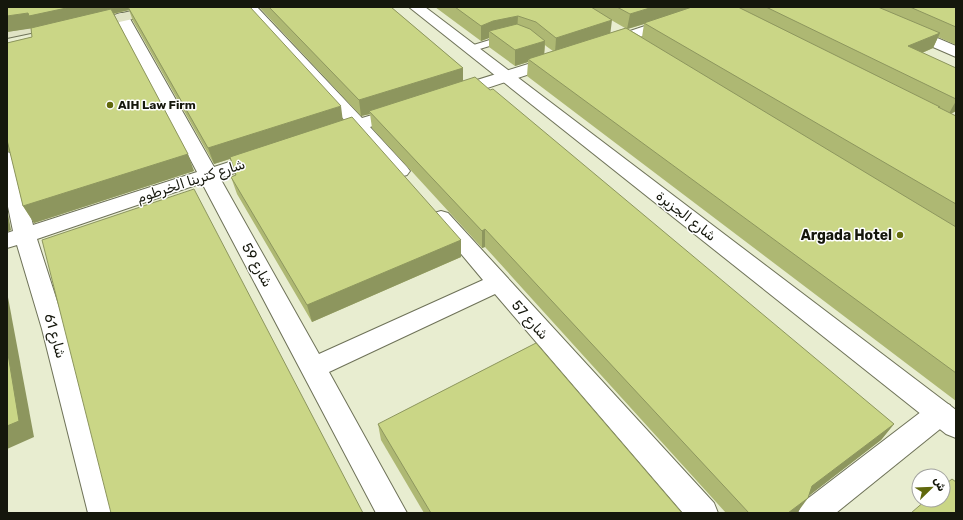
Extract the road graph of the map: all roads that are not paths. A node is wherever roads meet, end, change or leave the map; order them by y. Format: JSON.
{"nodes":[{"id":1,"x":168,"y":7,"type":"edge"},
{"id":2,"x":249,"y":7,"type":"edge"},
{"id":3,"x":416,"y":7,"type":"edge"},
{"id":4,"x":853,"y":7,"type":"edge"},
{"id":5,"x":722,"y":9,"type":"edge"},
{"id":6,"x":122,"y":10,"type":"edge"},
{"id":7,"x":608,"y":26,"type":"edge"},
{"id":8,"x":7,"y":34,"type":"edge"},
{"id":9,"x":515,"y":36,"type":"edge"},
{"id":10,"x":626,"y":37,"type":"junction"},
{"id":11,"x":7,"y":44,"type":"edge"},
{"id":12,"x":591,"y":48,"type":"edge"},
{"id":13,"x":470,"y":49,"type":"junction"},
{"id":14,"x":646,"y":49,"type":"edge"},
{"id":15,"x":956,"y":52,"type":"edge"},
{"id":16,"x":557,"y":56,"type":"edge"},
{"id":17,"x":506,"y":76,"type":"junction"},
{"id":18,"x":440,"y":98,"type":"edge"},
{"id":19,"x":418,"y":106,"type":"edge"},
{"id":20,"x":359,"y":125,"type":"junction"},
{"id":21,"x":316,"y":139,"type":"edge"},
{"id":22,"x":272,"y":154,"type":"edge"},
{"id":23,"x":7,"y":158,"type":"edge"},
{"id":24,"x":207,"y":175,"type":"junction"},
{"id":25,"x":16,"y":238,"type":"edge"},
{"id":26,"x":497,"y":283,"type":"junction"},
{"id":27,"x":313,"y":368,"type":"junction"},
{"id":28,"x":948,"y":420,"type":"edge"},
{"id":29,"x":103,"y":513,"type":"edge"},
{"id":30,"x":392,"y":513,"type":"edge"},
{"id":31,"x":703,"y":513,"type":"edge"},
{"id":32,"x":813,"y":513,"type":"edge"}],
"edges":[{"from":1,"to":6,"type":"main road"},
{"from":2,"to":20,"type":"street","name":"شارع 57"},
{"from":3,"to":13,"type":"street","name":"شارع الجزيرة"},
{"from":4,"to":15,"type":"street"},
{"from":5,"to":10,"type":"street"},
{"from":6,"to":8,"type":"main road"},
{"from":6,"to":11,"type":"main road"},
{"from":6,"to":24,"type":"street","name":"شارع 59"},
{"from":7,"to":10,"type":"street"},
{"from":9,"to":13,"type":"lane"},
{"from":10,"to":12,"type":"street"},
{"from":10,"to":14,"type":"street"},
{"from":13,"to":17,"type":"street","name":"شارع الجزيرة"},
{"from":16,"to":17,"type":"street"},
{"from":17,"to":18,"type":"street"},
{"from":17,"to":28,"type":"street","name":"شارع الجزيرة"},
{"from":19,"to":20,"type":"street"},
{"from":20,"to":21,"type":"street"},
{"from":20,"to":26,"type":"street","name":"شارع 57"},
{"from":22,"to":24,"type":"street","name":"شارع كترينا الخرطوم"},
{"from":23,"to":25,"type":"street","name":"شارع 61"},
{"from":24,"to":25,"type":"street","name":"شارع كترينا الخرطوم"},
{"from":24,"to":27,"type":"street","name":"شارع 59"},
{"from":25,"to":29,"type":"street","name":"شارع 61"},
{"from":26,"to":27,"type":"street"},
{"from":26,"to":31,"type":"street","name":"شارع 57"},
{"from":27,"to":30,"type":"street","name":"شارع 59"},
{"from":28,"to":32,"type":"street"}]}
